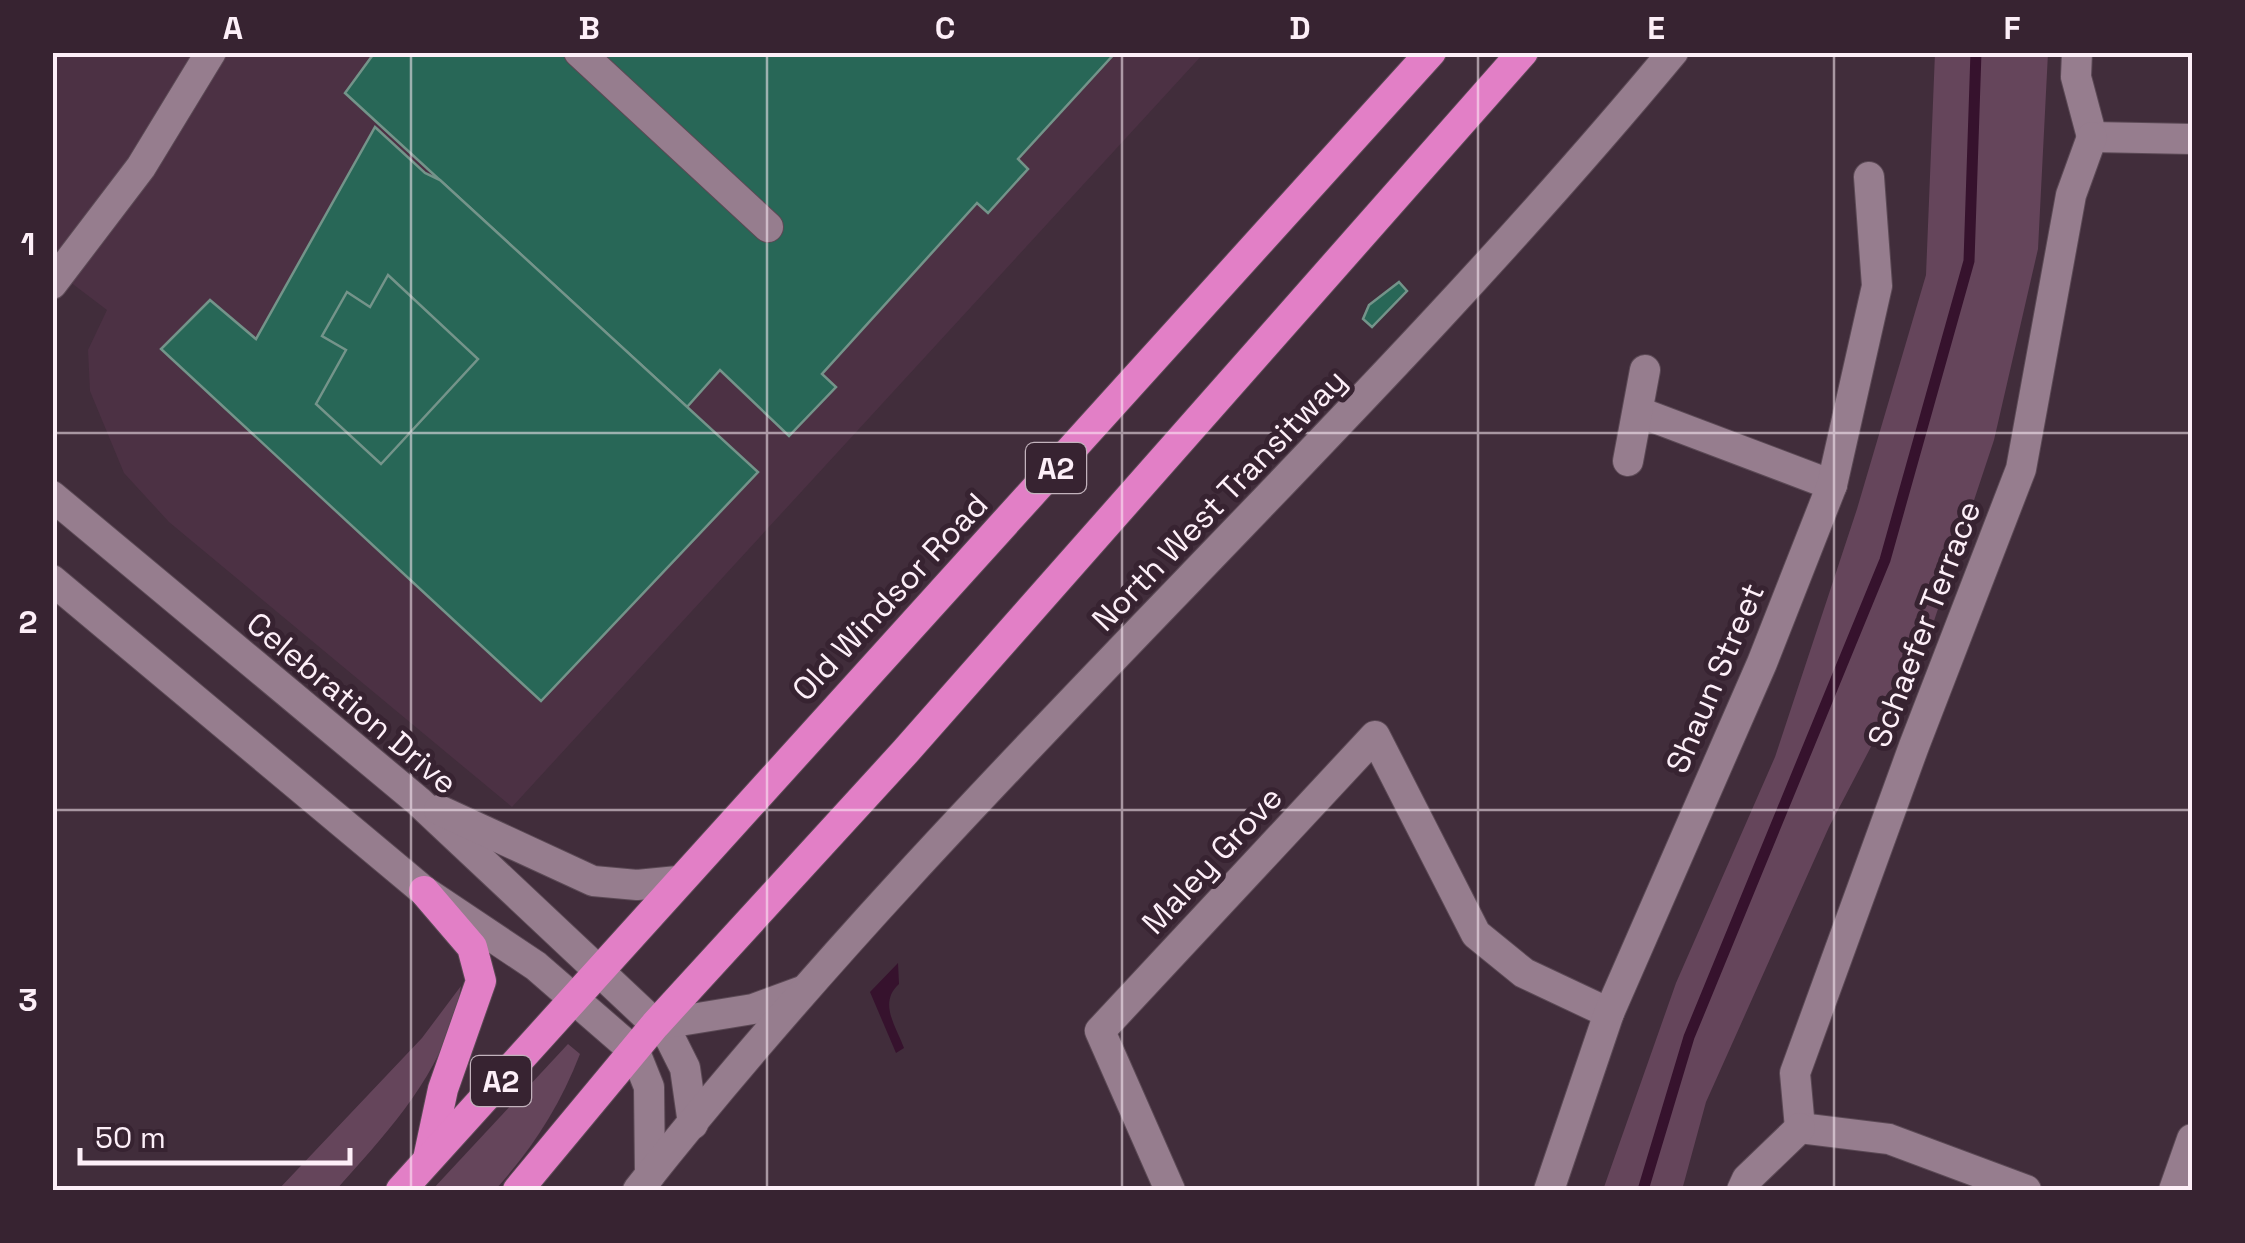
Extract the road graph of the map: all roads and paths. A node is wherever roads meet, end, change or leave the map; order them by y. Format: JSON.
{"nodes":[{"id":1,"x":211,"y":52,"type":"edge"},
{"id":2,"x":579,"y":52,"type":"edge"},
{"id":3,"x":1431,"y":52,"type":"edge"},
{"id":4,"x":1523,"y":52,"type":"edge"},
{"id":5,"x":1674,"y":52,"type":"edge"},
{"id":6,"x":2077,"y":52,"type":"edge"},
{"id":7,"x":2092,"y":137,"type":"junction"},
{"id":8,"x":2192,"y":138,"type":"edge"},
{"id":9,"x":1869,"y":177,"type":"dead end"},
{"id":10,"x":768,"y":227,"type":"dead end"},
{"id":11,"x":52,"y":284,"type":"edge"},
{"id":12,"x":1646,"y":370,"type":"dead end"},
{"id":13,"x":1639,"y":412,"type":"junction"},
{"id":14,"x":1628,"y":460,"type":"dead end"},
{"id":15,"x":1832,"y":485,"type":"junction"},
{"id":16,"x":52,"y":496,"type":"edge"},
{"id":17,"x":52,"y":580,"type":"edge"},
{"id":18,"x":418,"y":800,"type":"junction"},
{"id":19,"x":678,"y":881,"type":"junction"},
{"id":20,"x":424,"y":891,"type":"junction"},
{"id":21,"x":599,"y":972,"type":"junction"},
{"id":22,"x":806,"y":989,"type":"junction"},
{"id":23,"x":575,"y":1000,"type":"junction"},
{"id":24,"x":1609,"y":1013,"type":"junction"},
{"id":25,"x":655,"y":1025,"type":"junction"},
{"id":26,"x":635,"y":1052,"type":"junction"},
{"id":27,"x":692,"y":1124,"type":"junction"},
{"id":28,"x":1800,"y":1128,"type":"junction"},
{"id":29,"x":2192,"y":1139,"type":"edge"},
{"id":30,"x":428,"y":1162,"type":"junction"},
{"id":31,"x":644,"y":1183,"type":"edge"},
{"id":32,"x":401,"y":1190,"type":"edge"},
{"id":33,"x":518,"y":1190,"type":"edge"},
{"id":34,"x":1170,"y":1190,"type":"edge"},
{"id":35,"x":1549,"y":1190,"type":"edge"},
{"id":36,"x":1742,"y":1190,"type":"edge"},
{"id":37,"x":2026,"y":1190,"type":"edge"},
{"id":38,"x":2174,"y":1190,"type":"edge"}],
"edges":[{"from":1,"to":11,"type":"street"},
{"from":2,"to":10,"type":"street"},
{"from":3,"to":19,"type":"highway","name":"Old Windsor Road","number":"A2"},
{"from":4,"to":25,"type":"highway","number":"A2"},
{"from":5,"to":22,"type":"street","name":"North West Transitway"},
{"from":6,"to":7,"type":"street"},
{"from":7,"to":8,"type":"street"},
{"from":7,"to":28,"type":"street","name":"Schaefer Terrace"},
{"from":9,"to":15,"type":"street","name":"Shaun Street"},
{"from":12,"to":13,"type":"street"},
{"from":13,"to":14,"type":"street"},
{"from":13,"to":15,"type":"street"},
{"from":15,"to":24,"type":"street","name":"Shaun Street"},
{"from":16,"to":18,"type":"street","name":"Celebration Drive"},
{"from":17,"to":20,"type":"street"},
{"from":18,"to":19,"type":"street"},
{"from":18,"to":21,"type":"street","name":"Celebration Drive"},
{"from":19,"to":21,"type":"highway","name":"Old Windsor Road","number":"A2"},
{"from":20,"to":23,"type":"street"},
{"from":20,"to":30,"type":"highway"},
{"from":21,"to":23,"type":"highway","name":"Old Windsor Road","number":"A2"},
{"from":21,"to":25,"type":"street","name":"Celebration Drive"},
{"from":22,"to":25,"type":"street","name":"North West Transitway"},
{"from":22,"to":27,"type":"street","name":"North West Transitway"},
{"from":23,"to":26,"type":"street"},
{"from":23,"to":30,"type":"highway","name":"Old Windsor Road","number":"A2"},
{"from":24,"to":34,"type":"street","name":"Maley Grove"},
{"from":24,"to":35,"type":"street","name":"Shaun Street"},
{"from":25,"to":26,"type":"highway","number":"A2"},
{"from":25,"to":27,"type":"street","name":"Celebration Drive"},
{"from":26,"to":31,"type":"street"},
{"from":26,"to":33,"type":"highway","number":"A2"},
{"from":27,"to":31,"type":"street","name":"North West Transitway"},
{"from":28,"to":36,"type":"street"},
{"from":28,"to":37,"type":"street"},
{"from":29,"to":38,"type":"street"},
{"from":30,"to":32,"type":"highway","name":"Old Windsor Road","number":"A2"}]}
